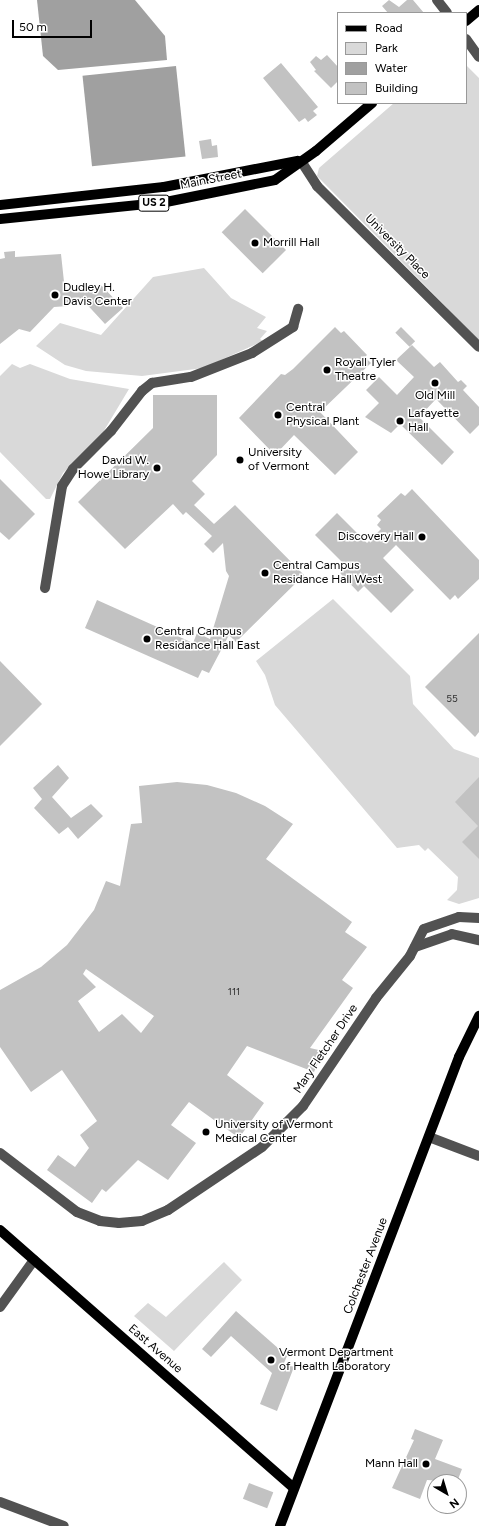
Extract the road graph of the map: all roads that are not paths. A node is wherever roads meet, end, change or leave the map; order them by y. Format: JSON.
{"nodes":[{"id":1,"x":437,"y":0,"type":"edge"},
{"id":2,"x":479,"y":10,"type":"edge"},
{"id":3,"x":446,"y":12,"type":"edge"},
{"id":4,"x":467,"y":20,"type":"edge"},
{"id":5,"x":467,"y":40,"type":"edge"},
{"id":6,"x":479,"y":57,"type":"edge"},
{"id":7,"x":371,"y":104,"type":"edge"},
{"id":8,"x":301,"y":160,"type":"junction"},
{"id":9,"x":0,"y":205,"type":"edge"},
{"id":10,"x":0,"y":219,"type":"edge"},
{"id":11,"x":298,"y":309,"type":"dead end"},
{"id":12,"x":479,"y":347,"type":"edge"},
{"id":13,"x":45,"y":588,"type":"dead end"},
{"id":14,"x":479,"y":918,"type":"edge"},
{"id":15,"x":479,"y":940,"type":"edge"},
{"id":16,"x":415,"y":947,"type":"junction"},
{"id":17,"x":479,"y":1016,"type":"edge"},
{"id":18,"x":429,"y":1137,"type":"junction"},
{"id":19,"x":0,"y":1153,"type":"edge"},
{"id":20,"x":479,"y":1156,"type":"edge"},
{"id":21,"x":0,"y":1230,"type":"edge"},
{"id":22,"x":34,"y":1260,"type":"junction"},
{"id":23,"x":0,"y":1307,"type":"edge"},
{"id":24,"x":294,"y":1488,"type":"junction"},
{"id":25,"x":0,"y":1502,"type":"edge"},
{"id":26,"x":64,"y":1526,"type":"edge"},
{"id":27,"x":280,"y":1526,"type":"edge"}],
"edges":[{"from":1,"to":3,"type":"street"},
{"from":2,"to":4,"type":"main road"},
{"from":5,"to":6,"type":"street"},
{"from":7,"to":8,"type":"main road","name":"Main Street","number":"US 2"},
{"from":8,"to":9,"type":"main road","name":"Main Street","number":"US 2"},
{"from":8,"to":10,"type":"main road","name":"Main Street","number":"US 2"},
{"from":8,"to":12,"type":"street","name":"University Place"},
{"from":11,"to":13,"type":"street"},
{"from":14,"to":16,"type":"street","name":"Mary Fletcher Drive"},
{"from":15,"to":16,"type":"street"},
{"from":16,"to":19,"type":"street","name":"Mary Fletcher Drive"},
{"from":17,"to":18,"type":"main road","name":"Colchester Avenue"},
{"from":18,"to":20,"type":"street"},
{"from":18,"to":24,"type":"main road","name":"Colchester Avenue"},
{"from":21,"to":22,"type":"main road","name":"East Avenue"},
{"from":22,"to":23,"type":"street"},
{"from":22,"to":24,"type":"main road","name":"East Avenue"},
{"from":24,"to":27,"type":"main road","name":"Colchester Avenue"},
{"from":25,"to":26,"type":"street"}]}
